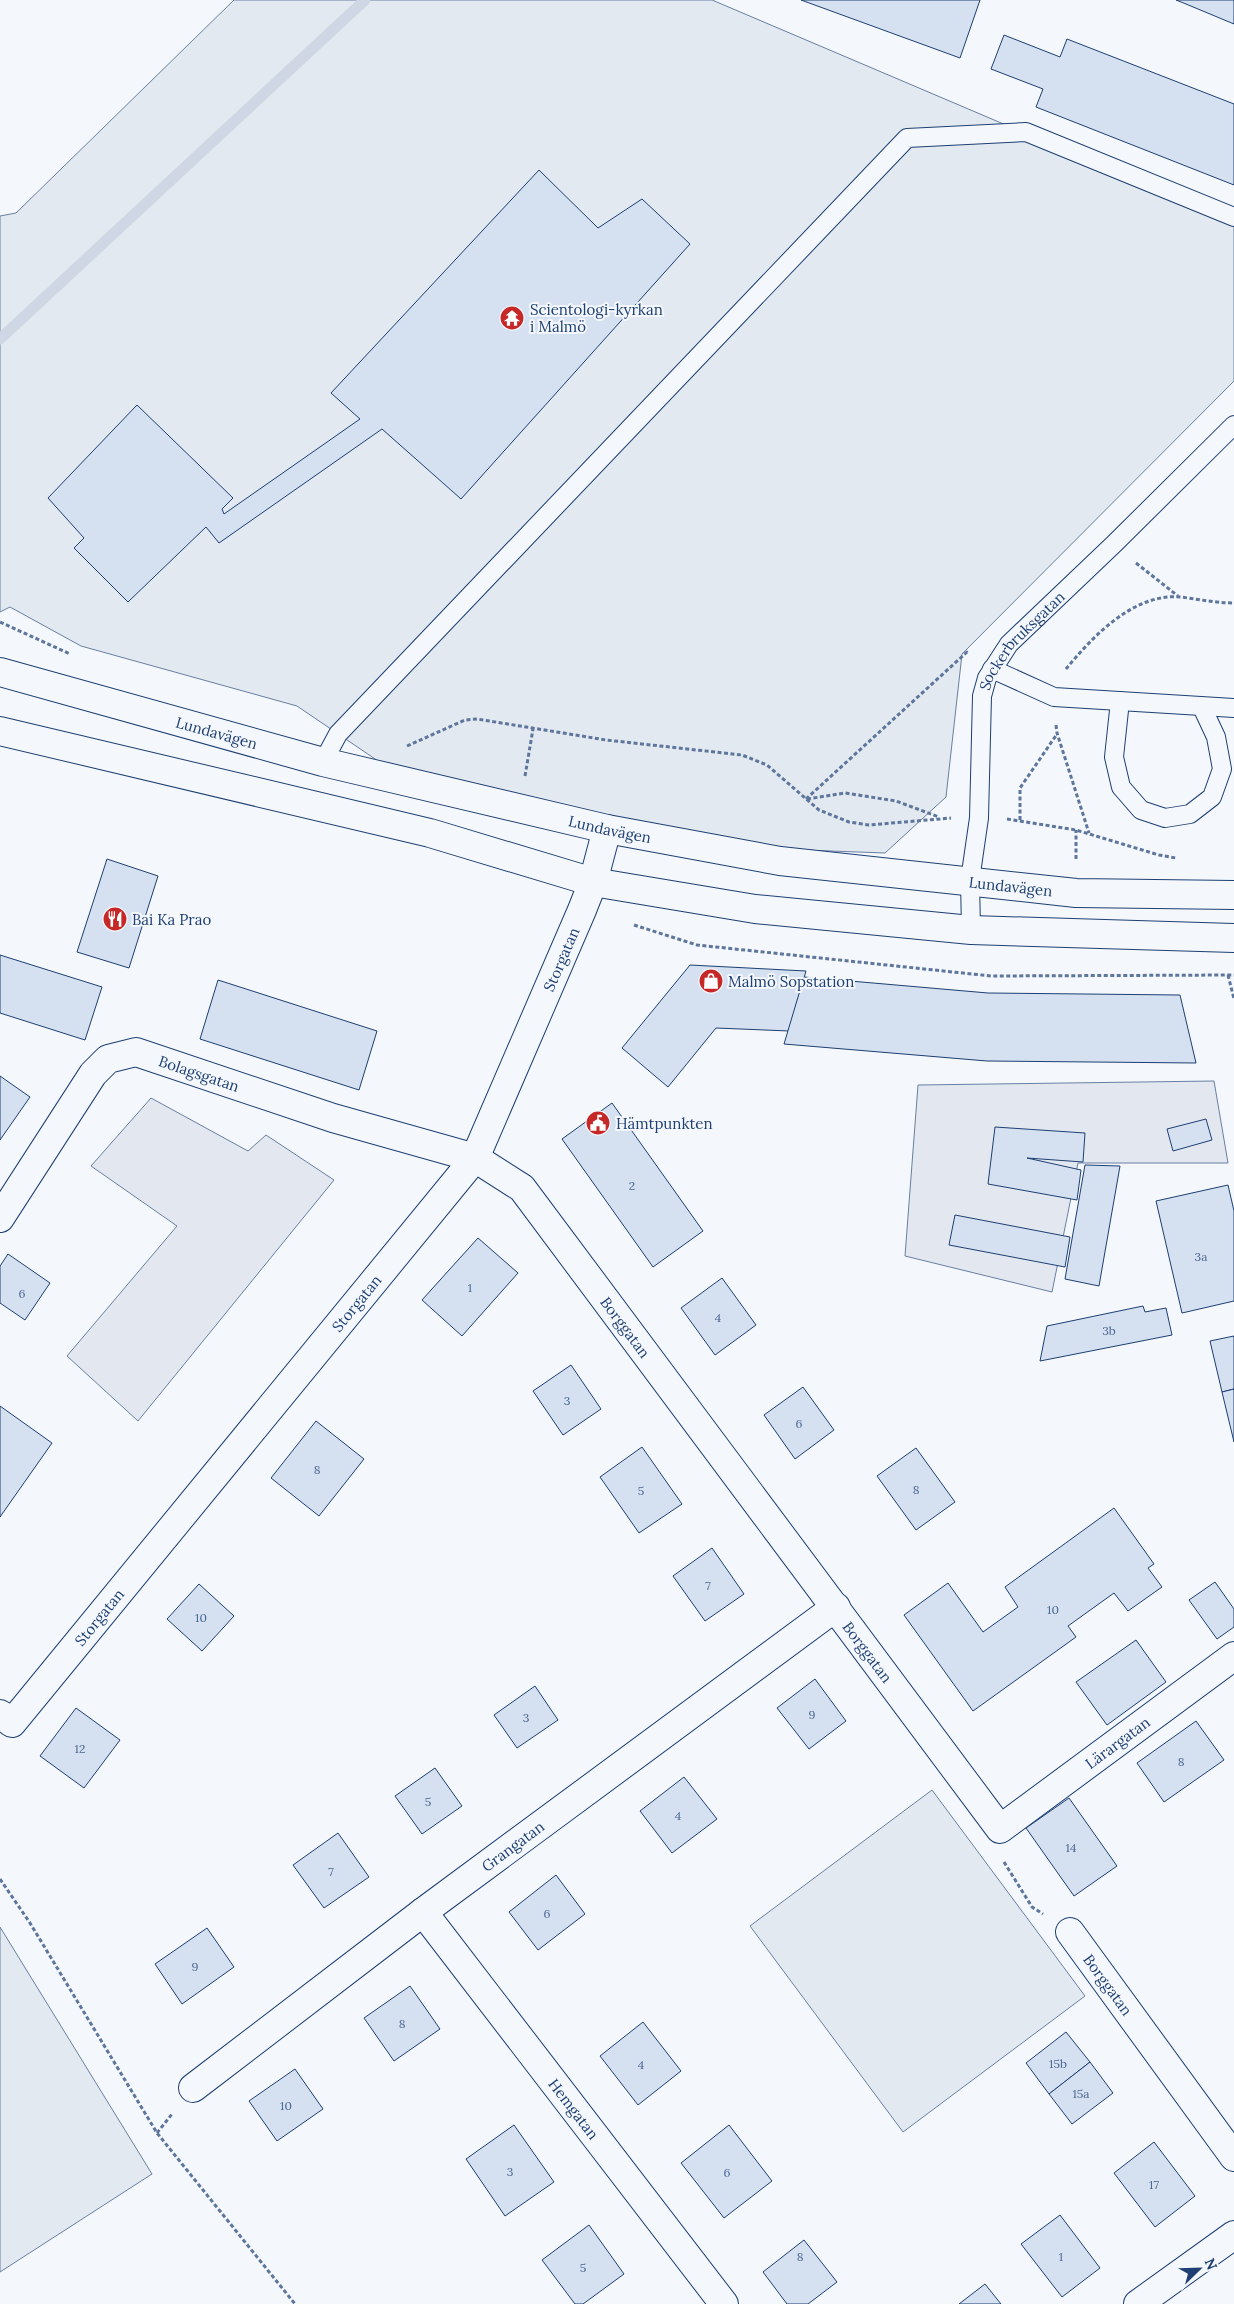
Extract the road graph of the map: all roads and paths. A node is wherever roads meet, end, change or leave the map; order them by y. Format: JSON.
{"nodes":[{"id":1,"x":1234,"y":217,"type":"edge"},
{"id":2,"x":1234,"y":425,"type":"edge"},
{"id":3,"x":1114,"y":544,"type":"junction"},
{"id":4,"x":1179,"y":597,"type":"junction"},
{"id":5,"x":1234,"y":603,"type":"edge"},
{"id":6,"x":0,"y":622,"type":"edge"},
{"id":7,"x":78,"y":656,"type":"dead end"},
{"id":8,"x":992,"y":669,"type":"junction"},
{"id":9,"x":0,"y":672,"type":"edge"},
{"id":10,"x":1054,"y":697,"type":"junction"},
{"id":11,"x":1120,"y":701,"type":"junction"},
{"id":12,"x":1202,"y":707,"type":"junction"},
{"id":13,"x":1234,"y":708,"type":"edge"},
{"id":14,"x":0,"y":731,"type":"edge"},
{"id":15,"x":1057,"y":733,"type":"junction"},
{"id":16,"x":399,"y":747,"type":"dead end"},
{"id":17,"x":323,"y":762,"type":"junction"},
{"id":18,"x":806,"y":799,"type":"junction"},
{"id":19,"x":607,"y":829,"type":"junction"},
{"id":20,"x":1089,"y":834,"type":"junction"},
{"id":21,"x":1184,"y":858,"type":"dead end"},
{"id":22,"x":970,"y":880,"type":"junction"},
{"id":23,"x":593,"y":882,"type":"junction"},
{"id":24,"x":1234,"y":895,"type":"edge"},
{"id":25,"x":971,"y":930,"type":"junction"},
{"id":26,"x":1234,"y":938,"type":"edge"},
{"id":27,"x":1228,"y":975,"type":"dead end"},
{"id":28,"x":1234,"y":999,"type":"edge"},
{"id":29,"x":475,"y":1158,"type":"junction"},
{"id":30,"x":0,"y":1218,"type":"edge"},
{"id":31,"x":836,"y":1606,"type":"junction"},
{"id":32,"x":1234,"y":1656,"type":"edge"},
{"id":33,"x":6,"y":1719,"type":"edge"},
{"id":34,"x":1000,"y":1829,"type":"junction"},
{"id":35,"x":0,"y":1879,"type":"edge"},
{"id":36,"x":424,"y":1912,"type":"junction"},
{"id":37,"x":1070,"y":1932,"type":"joint"},
{"id":38,"x":193,"y":2088,"type":"dead end"},
{"id":39,"x":1234,"y":2157,"type":"edge"},
{"id":40,"x":1234,"y":2235,"type":"edge"},
{"id":41,"x":295,"y":2304,"type":"edge"},
{"id":42,"x":724,"y":2304,"type":"edge"},
{"id":43,"x":1138,"y":2304,"type":"edge"}],
"edges":[{"from":1,"to":17,"type":"lane"},
{"from":2,"to":3,"type":"lane","name":"Sockerbruksgatan"},
{"from":3,"to":4,"type":"path"},
{"from":3,"to":8,"type":"lane","name":"Sockerbruksgatan"},
{"from":4,"to":5,"type":"path"},
{"from":4,"to":10,"type":"path"},
{"from":6,"to":7,"type":"path"},
{"from":8,"to":10,"type":"lane"},
{"from":8,"to":18,"type":"path"},
{"from":8,"to":22,"type":"lane","name":"Sockerbruksgatan"},
{"from":9,"to":17,"type":"street","name":"Lundavägen"},
{"from":10,"to":11,"type":"lane"},
{"from":10,"to":15,"type":"path"},
{"from":11,"to":12,"type":"lane"},
{"from":11,"to":12,"type":"lane"},
{"from":12,"to":13,"type":"lane"},
{"from":14,"to":23,"type":"street"},
{"from":15,"to":20,"type":"path"},
{"from":15,"to":20,"type":"path"},
{"from":16,"to":18,"type":"path"},
{"from":17,"to":19,"type":"street","name":"Lundavägen"},
{"from":18,"to":18,"type":"path"},
{"from":19,"to":22,"type":"street","name":"Lundavägen"},
{"from":19,"to":23,"type":"street","name":"Storgatan"},
{"from":20,"to":21,"type":"path"},
{"from":22,"to":24,"type":"street","name":"Lundavägen"},
{"from":22,"to":25,"type":"lane","name":"Sockerbruksgatan"},
{"from":23,"to":25,"type":"street"},
{"from":23,"to":29,"type":"street","name":"Storgatan"},
{"from":25,"to":26,"type":"street"},
{"from":27,"to":28,"type":"path"},
{"from":29,"to":30,"type":"street","name":"Bolagsgatan"},
{"from":29,"to":31,"type":"street","name":"Borggatan"},
{"from":29,"to":33,"type":"street","name":"Storgatan"},
{"from":31,"to":34,"type":"street","name":"Borggatan"},
{"from":31,"to":36,"type":"street","name":"Grangatan"},
{"from":32,"to":34,"type":"street","name":"Lärargatan"},
{"from":34,"to":37,"type":"path"},
{"from":35,"to":41,"type":"path"},
{"from":36,"to":38,"type":"street","name":"Grangatan"},
{"from":36,"to":42,"type":"street","name":"Hemgatan"},
{"from":37,"to":39,"type":"street","name":"Borggatan"},
{"from":40,"to":43,"type":"street"}]}
